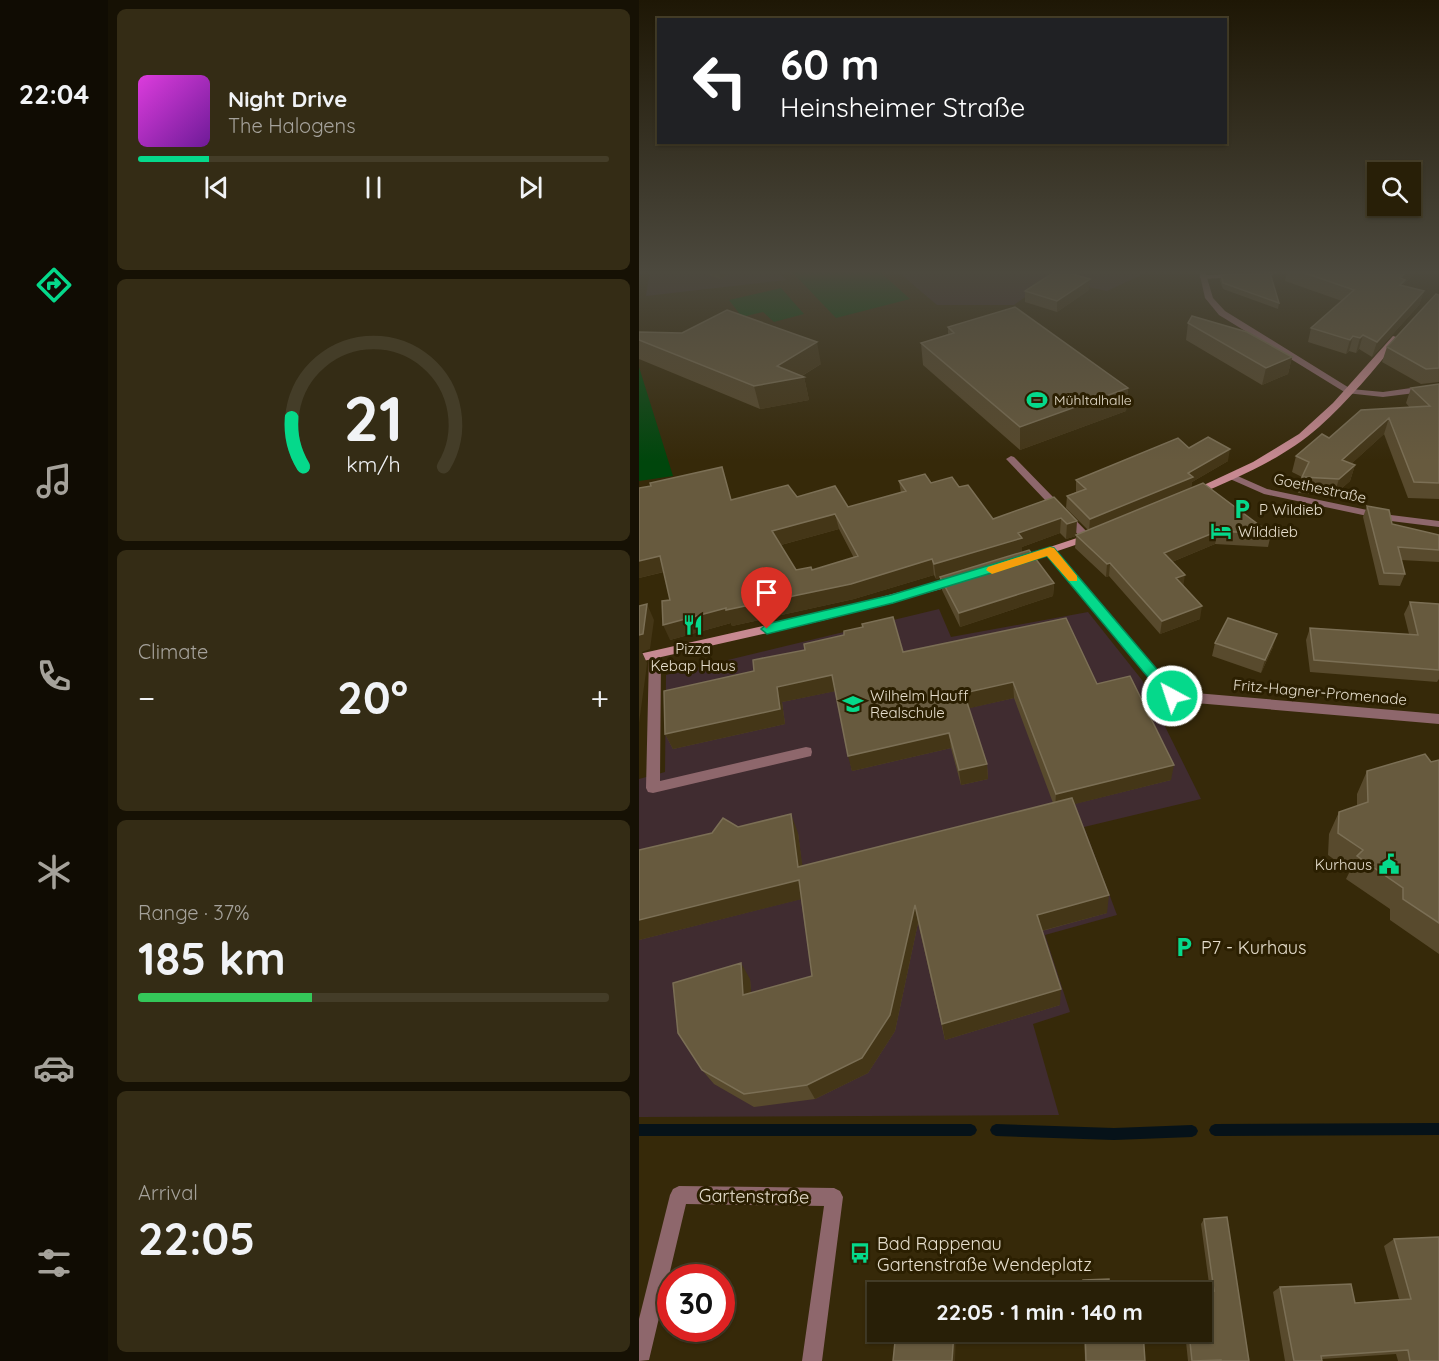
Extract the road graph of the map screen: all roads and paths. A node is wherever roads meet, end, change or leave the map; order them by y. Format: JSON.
{"nodes":[{"id":1,"x":1257,"y":335,"type":"edge"},
{"id":2,"x":1400,"y":335,"type":"edge"},
{"id":3,"x":1439,"y":387,"type":"edge"},
{"id":4,"x":1349,"y":391,"type":"junction"},
{"id":5,"x":1011,"y":459,"type":"dead end"},
{"id":6,"x":1233,"y":477,"type":"junction"},
{"id":7,"x":1181,"y":499,"type":"edge"},
{"id":8,"x":1439,"y":524,"type":"edge"},
{"id":9,"x":1050,"y":551,"type":"junction"},
{"id":10,"x":1008,"y":564,"type":"edge"},
{"id":11,"x":967,"y":578,"type":"edge"},
{"id":12,"x":655,"y":655,"type":"junction"},
{"id":13,"x":639,"y":658,"type":"edge"},
{"id":14,"x":1439,"y":719,"type":"edge"},
{"id":15,"x":806,"y":752,"type":"dead end"},
{"id":16,"x":639,"y":1360,"type":"edge"},
{"id":17,"x":812,"y":1361,"type":"edge"}],
"edges":[{"from":1,"to":4,"type":"street"},
{"from":2,"to":4,"type":"street"},
{"from":3,"to":4,"type":"street"},
{"from":4,"to":6,"type":"street"},
{"from":5,"to":9,"type":"street"},
{"from":6,"to":7,"type":"street"},
{"from":6,"to":8,"type":"street","name":"Goethestraße"},
{"from":9,"to":10,"type":"street"},
{"from":9,"to":14,"type":"street","name":"Fritz-Hagner-Promenade"},
{"from":11,"to":12,"type":"street"},
{"from":12,"to":13,"type":"street"},
{"from":12,"to":15,"type":"street"},
{"from":16,"to":17,"type":"street","name":"Gartenstraße"}]}
